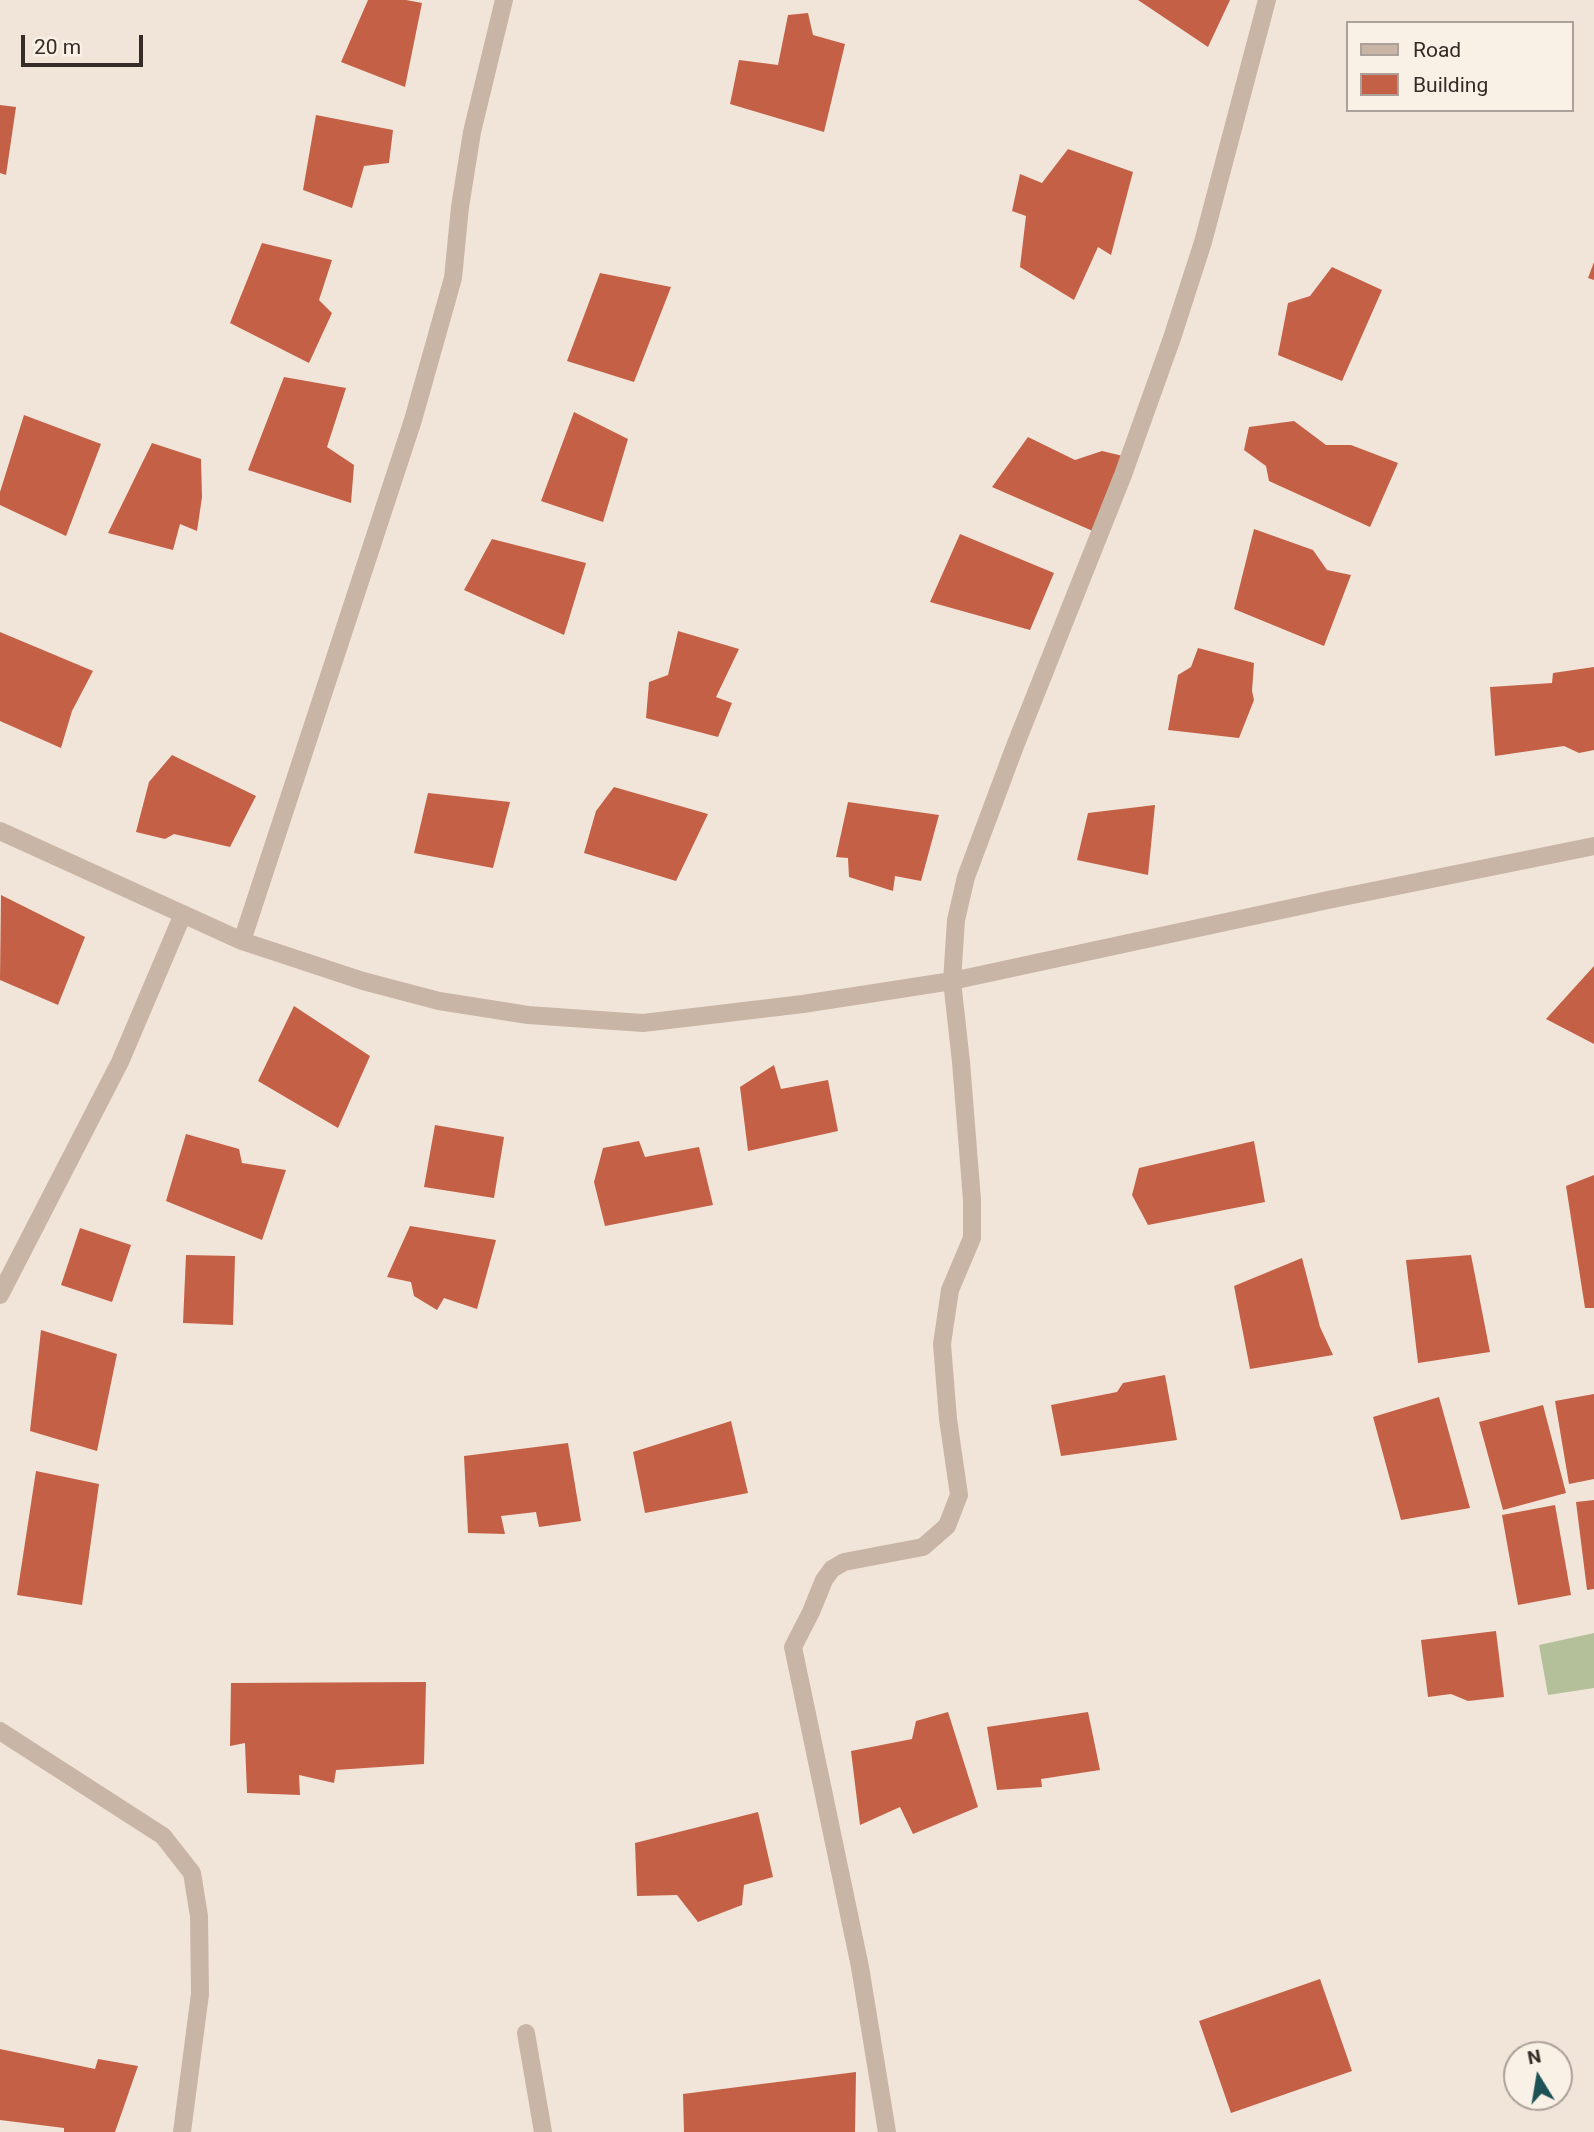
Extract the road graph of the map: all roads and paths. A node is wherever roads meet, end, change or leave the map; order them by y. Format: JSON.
{"nodes":[{"id":1,"x":504,"y":0,"type":"edge"},
{"id":2,"x":1267,"y":0,"type":"edge"},
{"id":3,"x":0,"y":831,"type":"edge"},
{"id":4,"x":1594,"y":846,"type":"edge"},
{"id":5,"x":183,"y":914,"type":"junction"},
{"id":6,"x":242,"y":941,"type":"junction"},
{"id":7,"x":952,"y":981,"type":"junction"},
{"id":8,"x":0,"y":1295,"type":"edge"},
{"id":9,"x":0,"y":1731,"type":"edge"},
{"id":10,"x":526,"y":2033,"type":"dead end"},
{"id":11,"x":182,"y":2132,"type":"edge"},
{"id":12,"x":543,"y":2132,"type":"edge"},
{"id":13,"x":887,"y":2132,"type":"edge"}],
"edges":[{"from":1,"to":6,"type":"street"},
{"from":2,"to":7,"type":"street"},
{"from":3,"to":5,"type":"street"},
{"from":4,"to":7,"type":"street"},
{"from":5,"to":6,"type":"street"},
{"from":5,"to":8,"type":"street"},
{"from":6,"to":7,"type":"street"},
{"from":7,"to":13,"type":"street"},
{"from":9,"to":11,"type":"street"},
{"from":10,"to":12,"type":"street"}]}
